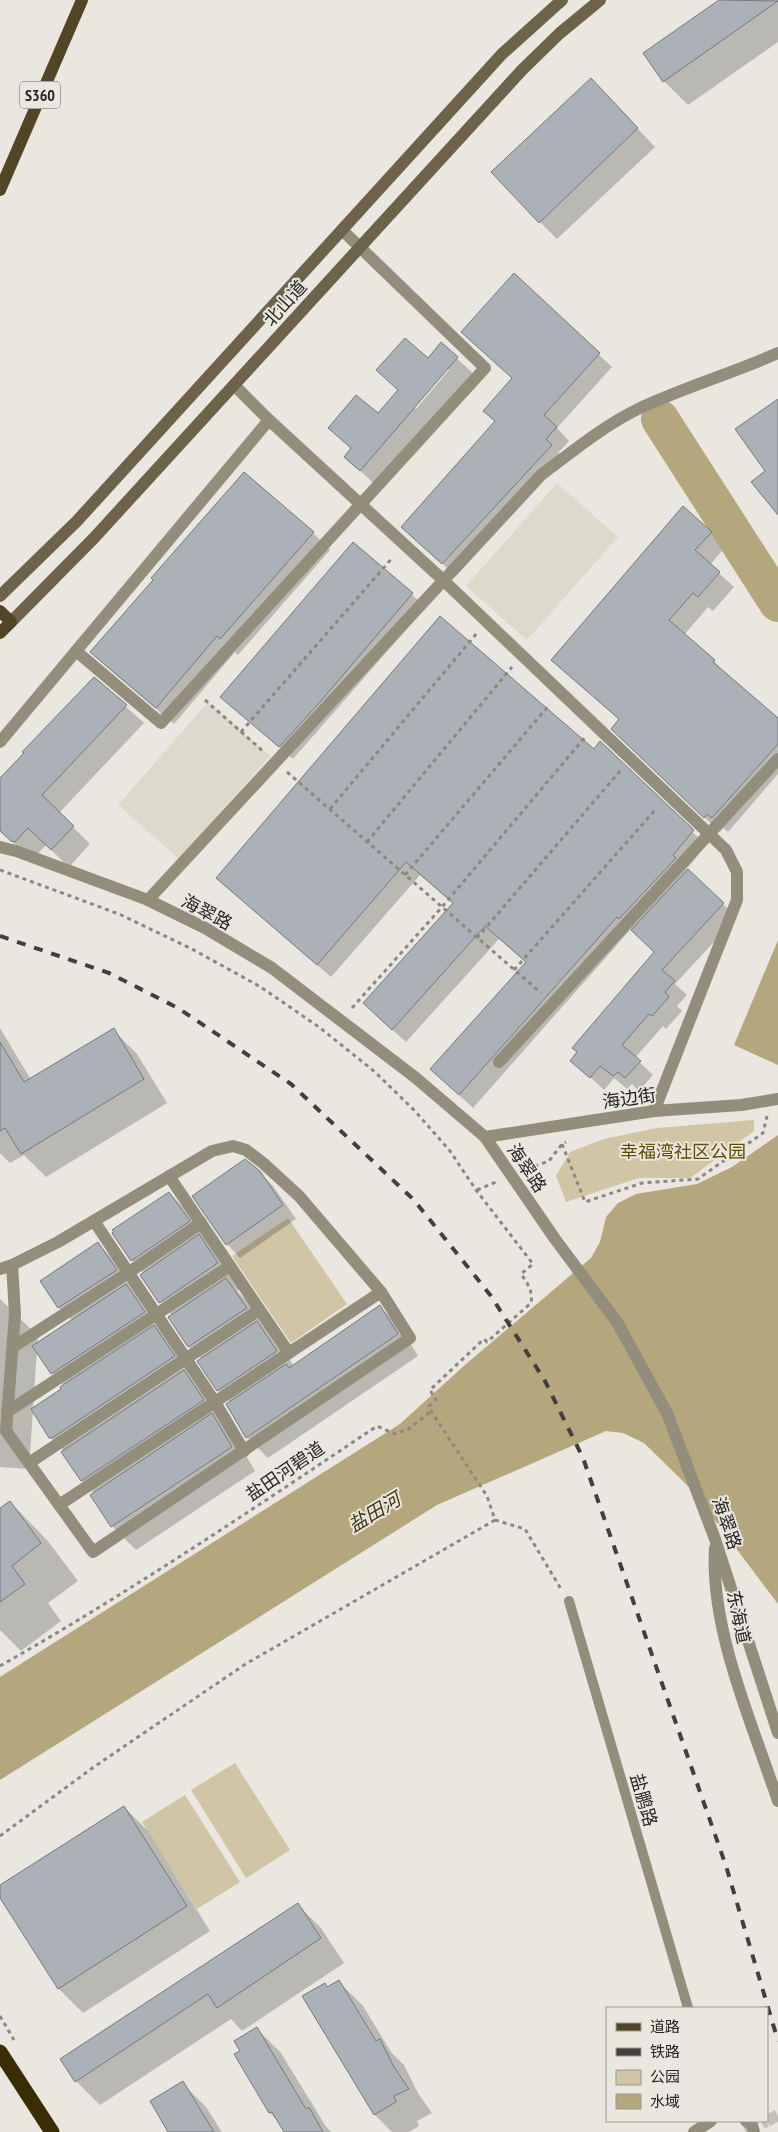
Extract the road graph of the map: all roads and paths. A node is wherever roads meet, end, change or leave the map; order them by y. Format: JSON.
{"nodes":[{"id":1,"x":82,"y":0,"type":"edge"},
{"id":2,"x":562,"y":0,"type":"edge"},
{"id":3,"x":600,"y":0,"type":"edge"},
{"id":4,"x":0,"y":190,"type":"edge"},
{"id":5,"x":342,"y":230,"type":"junction"},
{"id":6,"x":360,"y":247,"type":"junction"},
{"id":7,"x":778,"y":353,"type":"edge"},
{"id":8,"x":234,"y":385,"type":"junction"},
{"id":9,"x":269,"y":420,"type":"junction"},
{"id":10,"x":360,"y":506,"type":"junction"},
{"id":11,"x":404,"y":545,"type":"junction"},
{"id":12,"x":443,"y":580,"type":"junction"},
{"id":13,"x":0,"y":596,"type":"edge"},
{"id":14,"x":0,"y":611,"type":"edge"},
{"id":15,"x":11,"y":622,"type":"junction"},
{"id":16,"x":486,"y":622,"type":"junction"},
{"id":17,"x":0,"y":632,"type":"edge"},
{"id":18,"x":76,"y":651,"type":"junction"},
{"id":19,"x":522,"y":656,"type":"junction"},
{"id":20,"x":192,"y":689,"type":"junction"},
{"id":21,"x":560,"y":692,"type":"junction"},
{"id":22,"x":595,"y":725,"type":"junction"},
{"id":23,"x":241,"y":732,"type":"junction"},
{"id":24,"x":0,"y":742,"type":"edge"},
{"id":25,"x":630,"y":759,"type":"junction"},
{"id":26,"x":778,"y":760,"type":"edge"},
{"id":27,"x":275,"y":762,"type":"junction"},
{"id":28,"x":669,"y":795,"type":"junction"},
{"id":29,"x":330,"y":809,"type":"junction"},
{"id":30,"x":709,"y":833,"type":"junction"},
{"id":31,"x":367,"y":842,"type":"junction"},
{"id":32,"x":0,"y":847,"type":"edge"},
{"id":33,"x":0,"y":870,"type":"edge"},
{"id":34,"x":405,"y":875,"type":"junction"},
{"id":35,"x":148,"y":900,"type":"junction"},
{"id":36,"x":442,"y":907,"type":"junction"},
{"id":37,"x":477,"y":938,"type":"junction"},
{"id":38,"x":514,"y":970,"type":"junction"},
{"id":39,"x":552,"y":1004,"type":"junction"},
{"id":40,"x":342,"y":1020,"type":"junction"},
{"id":41,"x":499,"y":1062,"type":"dead end"},
{"id":42,"x":778,"y":1099,"type":"edge"},
{"id":43,"x":654,"y":1111,"type":"junction"},
{"id":44,"x":767,"y":1113,"type":"dead end"},
{"id":45,"x":485,"y":1137,"type":"junction"},
{"id":46,"x":562,"y":1144,"type":"dead end"},
{"id":47,"x":169,"y":1176,"type":"junction"},
{"id":48,"x":94,"y":1221,"type":"junction"},
{"id":49,"x":200,"y":1223,"type":"junction"},
{"id":50,"x":230,"y":1266,"type":"junction"},
{"id":51,"x":6,"y":1267,"type":"edge"},
{"id":52,"x":128,"y":1273,"type":"junction"},
{"id":53,"x":381,"y":1292,"type":"junction"},
{"id":54,"x":259,"y":1310,"type":"junction"},
{"id":55,"x":156,"y":1315,"type":"junction"},
{"id":56,"x":13,"y":1347,"type":"junction"},
{"id":57,"x":289,"y":1353,"type":"junction"},
{"id":58,"x":185,"y":1358,"type":"junction"},
{"id":59,"x":215,"y":1402,"type":"junction"},
{"id":60,"x":431,"y":1411,"type":"junction"},
{"id":61,"x":7,"y":1412,"type":"junction"},
{"id":62,"x":244,"y":1451,"type":"junction"},
{"id":63,"x":29,"y":1463,"type":"junction"},
{"id":64,"x":59,"y":1505,"type":"junction"},
{"id":65,"x":494,"y":1520,"type":"junction"},
{"id":66,"x":715,"y":1539,"type":"junction"},
{"id":67,"x":569,"y":1601,"type":"joint"},
{"id":68,"x":0,"y":1666,"type":"edge"},
{"id":69,"x":777,"y":1729,"type":"edge"},
{"id":70,"x":778,"y":1801,"type":"edge"},
{"id":71,"x":0,"y":1836,"type":"edge"},
{"id":72,"x":688,"y":2007,"type":"edge"},
{"id":73,"x":0,"y":2052,"type":"edge"},
{"id":74,"x":709,"y":2122,"type":"edge"},
{"id":75,"x":748,"y":2122,"type":"edge"},
{"id":76,"x":52,"y":2132,"type":"edge"},
{"id":77,"x":694,"y":2132,"type":"edge"},
{"id":78,"x":754,"y":2132,"type":"edge"}],
"edges":[{"from":1,"to":4,"type":"main road","number":"S360"},
{"from":2,"to":5,"type":"main road","name":"北山道"},
{"from":3,"to":6,"type":"main road","name":"北山道"},
{"from":5,"to":6,"type":"street"},
{"from":5,"to":13,"type":"main road","name":"北山道"},
{"from":6,"to":8,"type":"main road","name":"北山道"},
{"from":6,"to":10,"type":"street"},
{"from":7,"to":12,"type":"street"},
{"from":8,"to":9,"type":"street"},
{"from":8,"to":15,"type":"main road","name":"北山道"},
{"from":9,"to":10,"type":"street"},
{"from":9,"to":18,"type":"street"},
{"from":10,"to":11,"type":"street"},
{"from":10,"to":20,"type":"street"},
{"from":11,"to":12,"type":"street"},
{"from":11,"to":23,"type":"path"},
{"from":12,"to":16,"type":"street"},
{"from":12,"to":27,"type":"street"},
{"from":14,"to":15,"type":"main road"},
{"from":15,"to":17,"type":"main road","name":"北山道"},
{"from":16,"to":19,"type":"street"},
{"from":16,"to":29,"type":"path"},
{"from":18,"to":20,"type":"street"},
{"from":18,"to":24,"type":"street"},
{"from":19,"to":21,"type":"street"},
{"from":19,"to":31,"type":"path"},
{"from":20,"to":23,"type":"path"},
{"from":21,"to":22,"type":"street"},
{"from":21,"to":34,"type":"path"},
{"from":22,"to":25,"type":"street"},
{"from":22,"to":36,"type":"path"},
{"from":23,"to":27,"type":"path"},
{"from":25,"to":28,"type":"street"},
{"from":25,"to":37,"type":"path"},
{"from":26,"to":30,"type":"street"},
{"from":27,"to":29,"type":"path"},
{"from":27,"to":35,"type":"street"},
{"from":28,"to":30,"type":"street"},
{"from":28,"to":38,"type":"path"},
{"from":29,"to":31,"type":"path"},
{"from":30,"to":39,"type":"street"},
{"from":30,"to":43,"type":"street"},
{"from":31,"to":34,"type":"path"},
{"from":32,"to":35,"type":"street","name":"海翠路"},
{"from":33,"to":60,"type":"path"},
{"from":34,"to":36,"type":"path"},
{"from":35,"to":40,"type":"street","name":"海翠路"},
{"from":36,"to":37,"type":"path"},
{"from":36,"to":40,"type":"path"},
{"from":37,"to":38,"type":"path"},
{"from":38,"to":39,"type":"path"},
{"from":39,"to":41,"type":"street"},
{"from":40,"to":45,"type":"street","name":"海翠路"},
{"from":42,"to":43,"type":"street","name":"海边街"},
{"from":43,"to":45,"type":"street","name":"海边街"},
{"from":44,"to":46,"type":"path"},
{"from":45,"to":66,"type":"street","name":"海翠路"},
{"from":47,"to":48,"type":"street"},
{"from":47,"to":49,"type":"street"},
{"from":47,"to":53,"type":"street"},
{"from":48,"to":51,"type":"street"},
{"from":48,"to":52,"type":"street"},
{"from":49,"to":50,"type":"street"},
{"from":49,"to":52,"type":"street"},
{"from":50,"to":54,"type":"street"},
{"from":50,"to":55,"type":"street"},
{"from":51,"to":56,"type":"street"},
{"from":52,"to":55,"type":"street"},
{"from":52,"to":56,"type":"street"},
{"from":53,"to":57,"type":"street"},
{"from":53,"to":62,"type":"street"},
{"from":54,"to":57,"type":"street"},
{"from":54,"to":58,"type":"street"},
{"from":55,"to":58,"type":"street"},
{"from":55,"to":61,"type":"street"},
{"from":56,"to":61,"type":"street"},
{"from":57,"to":59,"type":"street"},
{"from":58,"to":59,"type":"street"},
{"from":58,"to":63,"type":"street"},
{"from":59,"to":62,"type":"street"},
{"from":59,"to":64,"type":"street"},
{"from":60,"to":65,"type":"path"},
{"from":60,"to":68,"type":"path","name":"盐田河碧道"},
{"from":61,"to":63,"type":"street"},
{"from":62,"to":64,"type":"street"},
{"from":63,"to":64,"type":"street"},
{"from":65,"to":67,"type":"path"},
{"from":65,"to":71,"type":"path"},
{"from":66,"to":69,"type":"street","name":"海翠路"},
{"from":66,"to":70,"type":"street","name":"东海道"},
{"from":67,"to":72,"type":"lane","name":"盐鹏路"},
{"from":73,"to":76,"type":"highway"},
{"from":74,"to":77,"type":"street"},
{"from":75,"to":78,"type":"street"}]}
